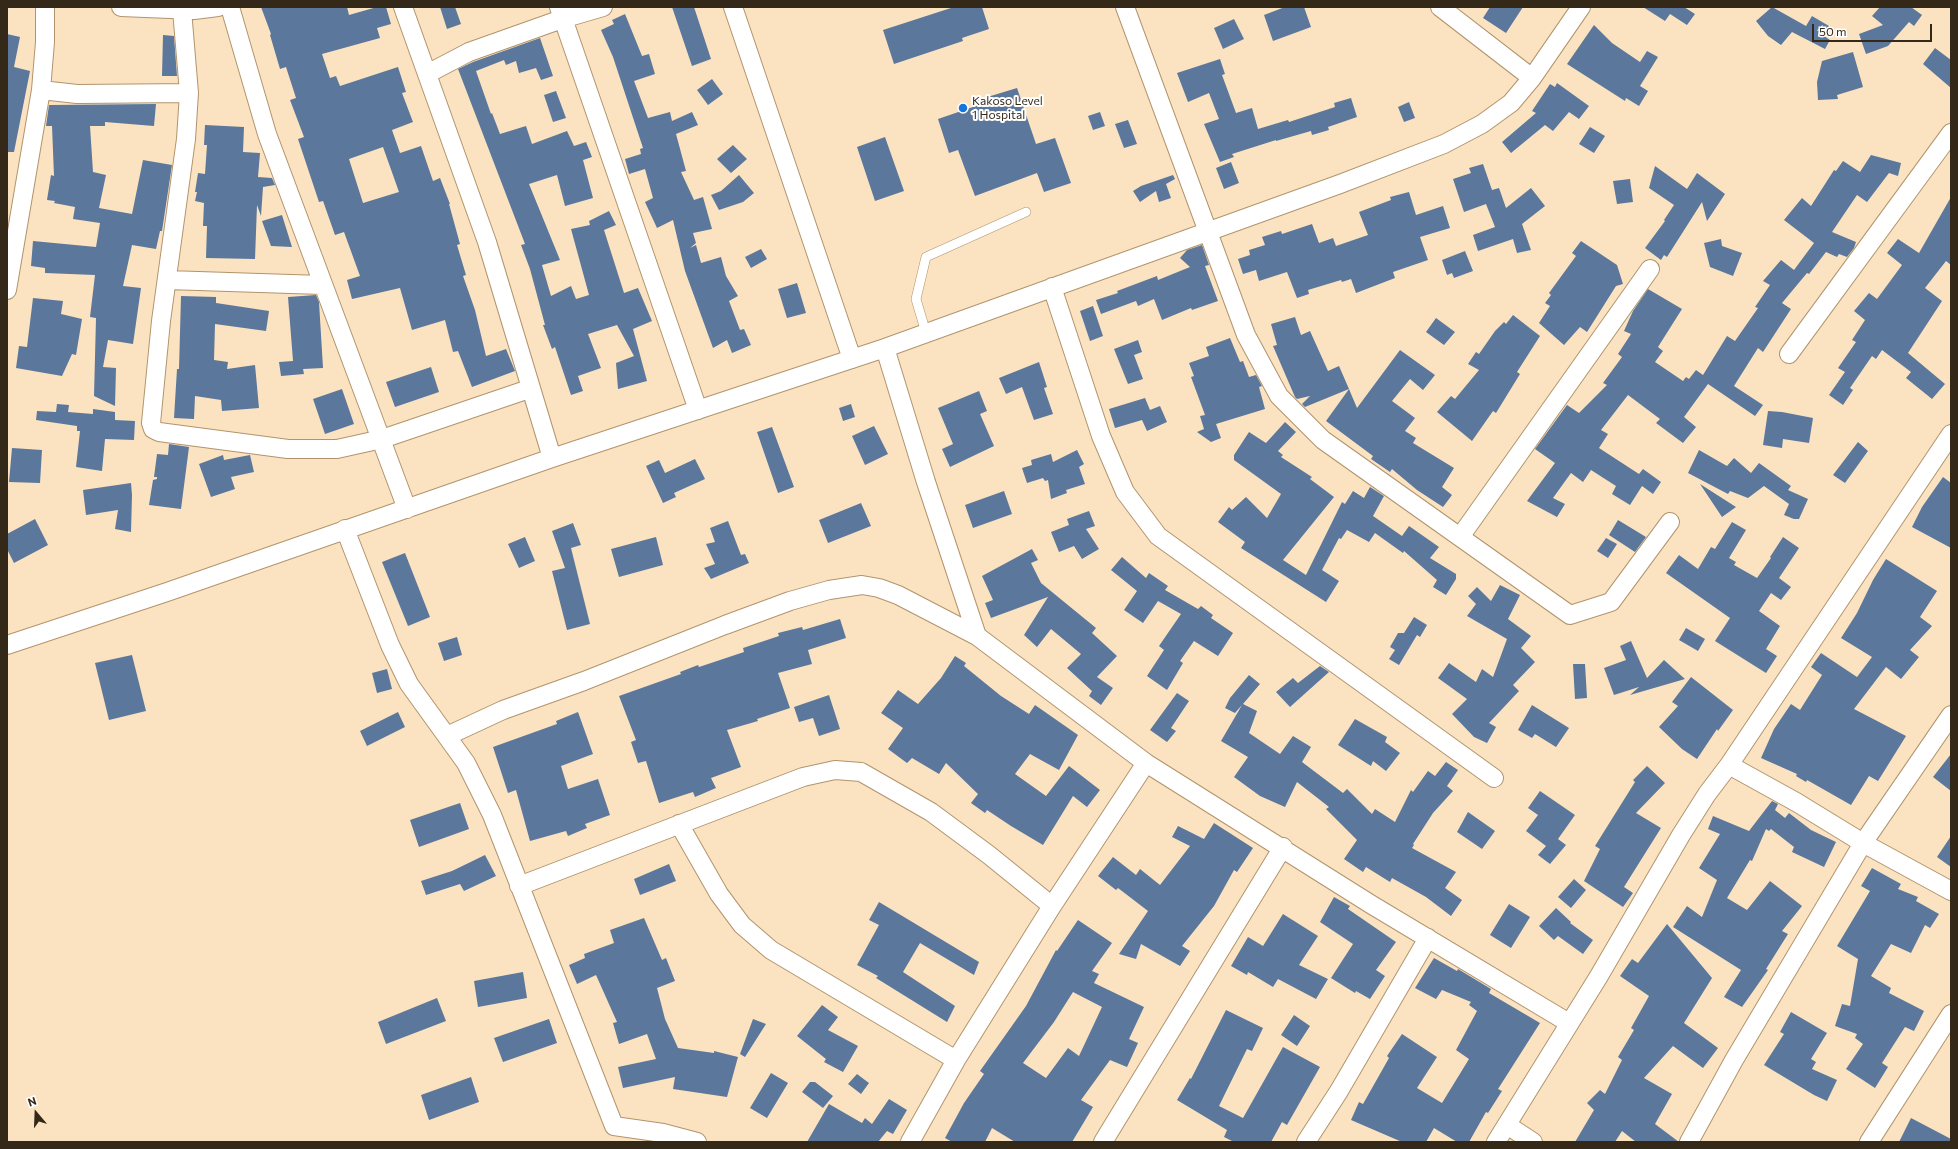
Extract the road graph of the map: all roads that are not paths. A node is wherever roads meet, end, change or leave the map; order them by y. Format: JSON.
{"nodes":[{"id":1,"x":45,"y":7,"type":"edge"},
{"id":2,"x":121,"y":7,"type":"edge"},
{"id":3,"x":218,"y":7,"type":"edge"},
{"id":4,"x":230,"y":7,"type":"edge"},
{"id":5,"x":403,"y":7,"type":"edge"},
{"id":6,"x":603,"y":7,"type":"edge"},
{"id":7,"x":733,"y":7,"type":"edge"},
{"id":8,"x":1125,"y":7,"type":"edge"},
{"id":9,"x":1440,"y":7,"type":"edge"},
{"id":10,"x":1581,"y":7,"type":"edge"},
{"id":11,"x":182,"y":10,"type":"junction"},
{"id":12,"x":560,"y":13,"type":"edge"},
{"id":13,"x":427,"y":74,"type":"junction"},
{"id":14,"x":1532,"y":78,"type":"junction"},
{"id":15,"x":41,"y":90,"type":"junction"},
{"id":16,"x":189,"y":92,"type":"junction"},
{"id":17,"x":1951,"y":133,"type":"edge"},
{"id":18,"x":1026,"y":212,"type":"dead end"},
{"id":19,"x":1206,"y":231,"type":"junction"},
{"id":20,"x":1650,"y":269,"type":"dead end"},
{"id":21,"x":167,"y":280,"type":"junction"},
{"id":22,"x":322,"y":284,"type":"junction"},
{"id":23,"x":1052,"y":287,"type":"junction"},
{"id":24,"x":7,"y":290,"type":"edge"},
{"id":25,"x":926,"y":333,"type":"junction"},
{"id":26,"x":885,"y":348,"type":"junction"},
{"id":27,"x":1789,"y":354,"type":"dead end"},
{"id":28,"x":852,"y":360,"type":"junction"},
{"id":29,"x":530,"y":389,"type":"junction"},
{"id":30,"x":698,"y":410,"type":"junction"},
{"id":31,"x":1951,"y":434,"type":"edge"},
{"id":32,"x":382,"y":439,"type":"junction"},
{"id":33,"x":552,"y":458,"type":"junction"},
{"id":34,"x":407,"y":509,"type":"junction"},
{"id":35,"x":1670,"y":522,"type":"dead end"},
{"id":36,"x":345,"y":529,"type":"junction"},
{"id":37,"x":1460,"y":537,"type":"junction"},
{"id":38,"x":977,"y":636,"type":"junction"},
{"id":39,"x":7,"y":645,"type":"edge"},
{"id":40,"x":1951,"y":715,"type":"edge"},
{"id":41,"x":447,"y":736,"type":"junction"},
{"id":42,"x":1146,"y":763,"type":"junction"},
{"id":43,"x":1729,"y":765,"type":"junction"},
{"id":44,"x":1494,"y":778,"type":"dead end"},
{"id":45,"x":679,"y":824,"type":"junction"},
{"id":46,"x":1863,"y":843,"type":"junction"},
{"id":47,"x":1282,"y":847,"type":"junction"},
{"id":48,"x":519,"y":886,"type":"junction"},
{"id":49,"x":1951,"y":891,"type":"edge"},
{"id":50,"x":1052,"y":906,"type":"junction"},
{"id":51,"x":1428,"y":938,"type":"junction"},
{"id":52,"x":1951,"y":1014,"type":"edge"},
{"id":53,"x":1569,"y":1023,"type":"junction"},
{"id":54,"x":956,"y":1060,"type":"junction"},
{"id":55,"x":1507,"y":1125,"type":"junction"},
{"id":56,"x":617,"y":1134,"type":"edge"},
{"id":57,"x":698,"y":1142,"type":"edge"},
{"id":58,"x":910,"y":1142,"type":"edge"},
{"id":59,"x":1103,"y":1142,"type":"edge"},
{"id":60,"x":1306,"y":1142,"type":"edge"},
{"id":61,"x":1496,"y":1142,"type":"edge"},
{"id":62,"x":1533,"y":1142,"type":"edge"},
{"id":63,"x":1689,"y":1142,"type":"edge"},
{"id":64,"x":1869,"y":1142,"type":"edge"}],
"edges":[{"from":1,"to":15,"type":"street"},
{"from":2,"to":11,"type":"street"},
{"from":3,"to":11,"type":"street"},
{"from":4,"to":22,"type":"street"},
{"from":5,"to":13,"type":"street"},
{"from":6,"to":12,"type":"street"},
{"from":7,"to":28,"type":"street"},
{"from":8,"to":19,"type":"street"},
{"from":9,"to":14,"type":"street"},
{"from":10,"to":14,"type":"street"},
{"from":11,"to":16,"type":"street"},
{"from":12,"to":13,"type":"street"},
{"from":12,"to":30,"type":"street"},
{"from":13,"to":29,"type":"street"},
{"from":14,"to":19,"type":"street"},
{"from":15,"to":16,"type":"street"},
{"from":15,"to":24,"type":"street"},
{"from":16,"to":21,"type":"street"},
{"from":17,"to":27,"type":"street"},
{"from":18,"to":25,"type":"lane"},
{"from":19,"to":23,"type":"street"},
{"from":19,"to":37,"type":"street"},
{"from":20,"to":37,"type":"street"},
{"from":21,"to":22,"type":"street"},
{"from":21,"to":32,"type":"street"},
{"from":22,"to":32,"type":"street"},
{"from":23,"to":25,"type":"street"},
{"from":23,"to":44,"type":"street"},
{"from":25,"to":26,"type":"street"},
{"from":26,"to":28,"type":"street"},
{"from":26,"to":38,"type":"street"},
{"from":28,"to":30,"type":"street"},
{"from":29,"to":32,"type":"street"},
{"from":29,"to":33,"type":"street"},
{"from":30,"to":33,"type":"street"},
{"from":31,"to":43,"type":"street"},
{"from":32,"to":34,"type":"street"},
{"from":33,"to":34,"type":"street"},
{"from":34,"to":36,"type":"street"},
{"from":35,"to":37,"type":"street"},
{"from":36,"to":39,"type":"street"},
{"from":36,"to":41,"type":"street"},
{"from":38,"to":41,"type":"street"},
{"from":38,"to":42,"type":"street"},
{"from":40,"to":46,"type":"street"},
{"from":41,"to":48,"type":"street"},
{"from":42,"to":47,"type":"street"},
{"from":42,"to":50,"type":"street"},
{"from":43,"to":46,"type":"street"},
{"from":43,"to":53,"type":"street"},
{"from":45,"to":48,"type":"street"},
{"from":45,"to":50,"type":"street"},
{"from":45,"to":54,"type":"street"},
{"from":46,"to":49,"type":"street"},
{"from":46,"to":63,"type":"street"},
{"from":47,"to":51,"type":"street"},
{"from":47,"to":59,"type":"street"},
{"from":48,"to":56,"type":"street"},
{"from":50,"to":54,"type":"street"},
{"from":51,"to":53,"type":"street"},
{"from":51,"to":60,"type":"street"},
{"from":52,"to":64,"type":"street"},
{"from":53,"to":55,"type":"street"},
{"from":54,"to":58,"type":"street"},
{"from":55,"to":61,"type":"street"},
{"from":55,"to":62,"type":"street"},
{"from":56,"to":57,"type":"street"}]}
